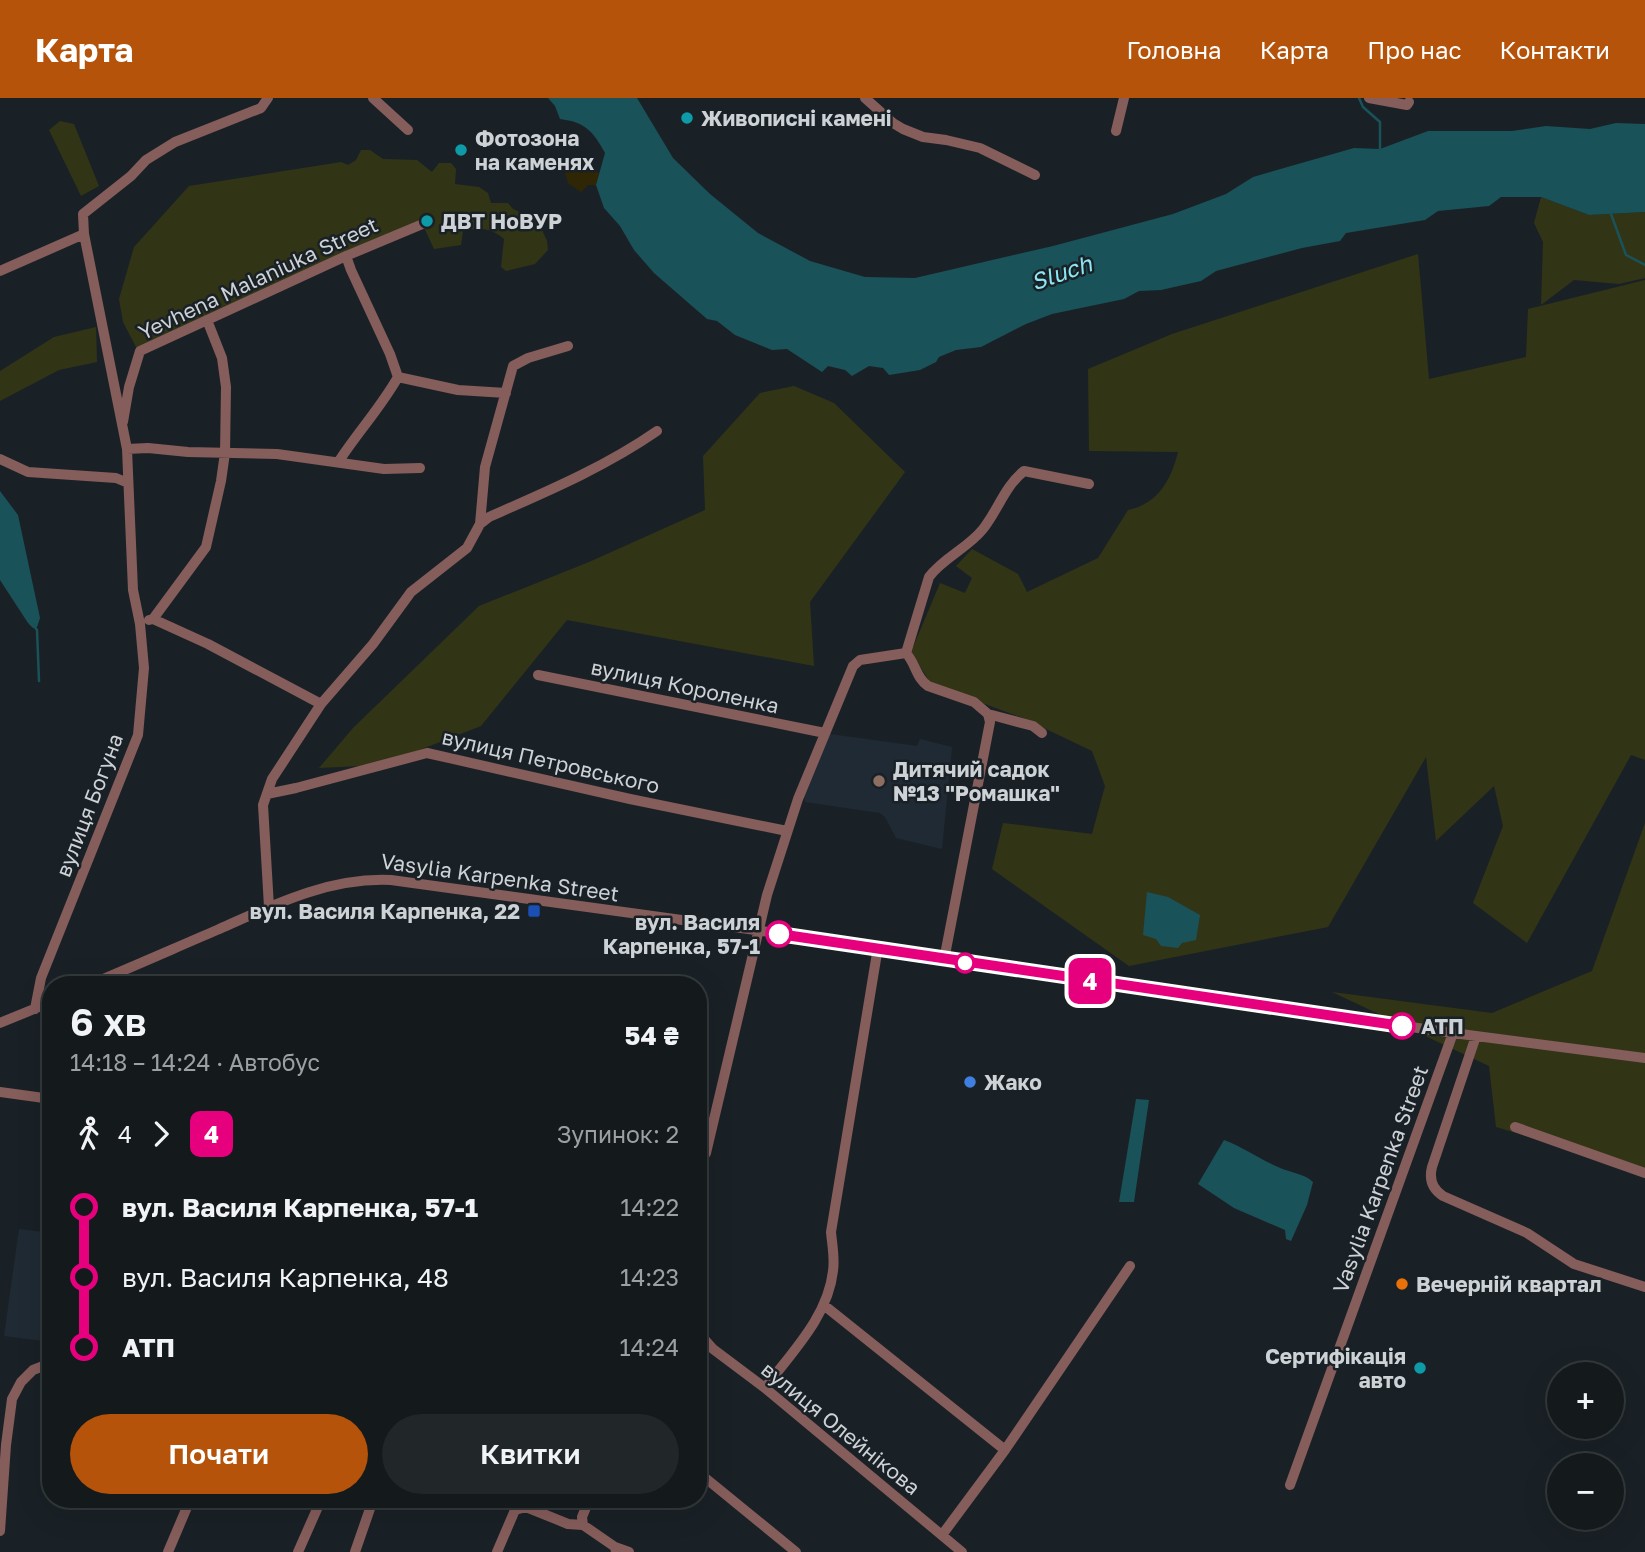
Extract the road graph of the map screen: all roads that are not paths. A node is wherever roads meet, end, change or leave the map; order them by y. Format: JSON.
{"nodes":[{"id":1,"x":268,"y":98,"type":"edge"},
{"id":2,"x":373,"y":98,"type":"edge"},
{"id":3,"x":865,"y":98,"type":"edge"},
{"id":4,"x":1124,"y":98,"type":"edge"},
{"id":5,"x":1369,"y":98,"type":"edge"},
{"id":6,"x":1409,"y":102,"type":"dead end"},
{"id":7,"x":408,"y":130,"type":"dead end"},
{"id":8,"x":1116,"y":131,"type":"dead end"},
{"id":9,"x":1035,"y":175,"type":"dead end"},
{"id":10,"x":425,"y":223,"type":"dead end"},
{"id":11,"x":84,"y":234,"type":"junction"},
{"id":12,"x":346,"y":256,"type":"junction"},
{"id":13,"x":0,"y":271,"type":"edge"},
{"id":14,"x":207,"y":320,"type":"junction"},
{"id":15,"x":568,"y":346,"type":"dead end"},
{"id":16,"x":398,"y":377,"type":"junction"},
{"id":17,"x":506,"y":393,"type":"junction"},
{"id":18,"x":122,"y":429,"type":"junction"},
{"id":19,"x":657,"y":431,"type":"dead end"},
{"id":20,"x":127,"y":449,"type":"junction"},
{"id":21,"x":225,"y":453,"type":"junction"},
{"id":22,"x":0,"y":459,"type":"edge"},
{"id":23,"x":340,"y":461,"type":"junction"},
{"id":24,"x":420,"y":468,"type":"dead end"},
{"id":25,"x":128,"y":483,"type":"junction"},
{"id":26,"x":1089,"y":484,"type":"dead end"},
{"id":27,"x":480,"y":524,"type":"junction"},
{"id":28,"x":153,"y":619,"type":"junction"},
{"id":29,"x":140,"y":624,"type":"junction"},
{"id":30,"x":906,"y":653,"type":"junction"},
{"id":31,"x":538,"y":675,"type":"dead end"},
{"id":32,"x":321,"y":704,"type":"junction"},
{"id":33,"x":988,"y":714,"type":"junction"},
{"id":34,"x":825,"y":733,"type":"junction"},
{"id":35,"x":1042,"y":733,"type":"dead end"},
{"id":36,"x":267,"y":794,"type":"junction"},
{"id":37,"x":787,"y":831,"type":"junction"},
{"id":38,"x":269,"y":907,"type":"junction"},
{"id":39,"x":757,"y":932,"type":"junction"},
{"id":40,"x":878,"y":947,"type":"junction"},
{"id":41,"x":944,"y":960,"type":"junction"},
{"id":42,"x":110,"y":976,"type":"edge"},
{"id":43,"x":42,"y":1006,"type":"edge"},
{"id":44,"x":35,"y":1009,"type":"junction"},
{"id":45,"x":0,"y":1023,"type":"edge"},
{"id":46,"x":1453,"y":1033,"type":"junction"},
{"id":47,"x":1476,"y":1036,"type":"junction"},
{"id":48,"x":1645,"y":1058,"type":"edge"},
{"id":49,"x":0,"y":1092,"type":"edge"},
{"id":50,"x":42,"y":1098,"type":"edge"},
{"id":51,"x":1515,"y":1127,"type":"dead end"},
{"id":52,"x":707,"y":1149,"type":"edge"},
{"id":53,"x":1645,"y":1172,"type":"edge"},
{"id":54,"x":1130,"y":1266,"type":"dead end"},
{"id":55,"x":1645,"y":1287,"type":"edge"},
{"id":56,"x":825,"y":1306,"type":"junction"},
{"id":57,"x":707,"y":1342,"type":"edge"},
{"id":58,"x":42,"y":1366,"type":"edge"},
{"id":59,"x":765,"y":1388,"type":"junction"},
{"id":60,"x":1005,"y":1450,"type":"junction"},
{"id":61,"x":707,"y":1479,"type":"edge"},
{"id":62,"x":1290,"y":1485,"type":"dead end"},
{"id":63,"x":187,"y":1508,"type":"edge"},
{"id":64,"x":317,"y":1508,"type":"edge"},
{"id":65,"x":367,"y":1508,"type":"edge"},
{"id":66,"x":522,"y":1508,"type":"edge"},
{"id":67,"x":528,"y":1508,"type":"edge"},
{"id":68,"x":586,"y":1508,"type":"edge"},
{"id":69,"x":583,"y":1525,"type":"junction"},
{"id":70,"x":0,"y":1531,"type":"edge"},
{"id":71,"x":942,"y":1535,"type":"junction"},
{"id":72,"x":615,"y":1549,"type":"edge"},
{"id":73,"x":168,"y":1552,"type":"edge"},
{"id":74,"x":298,"y":1552,"type":"edge"},
{"id":75,"x":355,"y":1552,"type":"edge"},
{"id":76,"x":497,"y":1552,"type":"edge"},
{"id":77,"x":629,"y":1552,"type":"edge"},
{"id":78,"x":796,"y":1552,"type":"edge"},
{"id":79,"x":962,"y":1552,"type":"edge"}],
"edges":[{"from":1,"to":11,"type":"street"},
{"from":2,"to":7,"type":"street"},
{"from":3,"to":9,"type":"street"},
{"from":4,"to":8,"type":"street"},
{"from":5,"to":6,"type":"street"},
{"from":10,"to":12,"type":"street","name":"Yevhena Malaniuka Street"},
{"from":11,"to":13,"type":"street"},
{"from":11,"to":18,"type":"street","name":"вулиця Богуна"},
{"from":12,"to":14,"type":"street","name":"Yevhena Malaniuka Street"},
{"from":12,"to":16,"type":"street"},
{"from":14,"to":18,"type":"street","name":"Yevhena Malaniuka Street"},
{"from":14,"to":21,"type":"street"},
{"from":15,"to":17,"type":"street"},
{"from":16,"to":17,"type":"street"},
{"from":16,"to":23,"type":"street"},
{"from":17,"to":27,"type":"street"},
{"from":18,"to":20,"type":"street","name":"вулиця Богуна"},
{"from":19,"to":27,"type":"street"},
{"from":20,"to":21,"type":"street"},
{"from":20,"to":25,"type":"street","name":"вулиця Богуна"},
{"from":21,"to":23,"type":"street"},
{"from":21,"to":28,"type":"street"},
{"from":22,"to":25,"type":"street"},
{"from":23,"to":24,"type":"street"},
{"from":25,"to":29,"type":"street","name":"вулиця Богуна"},
{"from":26,"to":30,"type":"street"},
{"from":27,"to":32,"type":"street"},
{"from":28,"to":29,"type":"street"},
{"from":28,"to":32,"type":"street"},
{"from":29,"to":44,"type":"street","name":"вулиця Богуна"},
{"from":30,"to":33,"type":"street"},
{"from":30,"to":34,"type":"street"},
{"from":31,"to":34,"type":"street","name":"вулиця Короленка"},
{"from":32,"to":36,"type":"street"},
{"from":33,"to":35,"type":"street"},
{"from":33,"to":41,"type":"street"},
{"from":34,"to":37,"type":"street"},
{"from":36,"to":37,"type":"street","name":"вулиця Петровського"},
{"from":36,"to":38,"type":"street"},
{"from":37,"to":39,"type":"street"},
{"from":38,"to":39,"type":"street","name":"Vasylia Karpenka Street"},
{"from":38,"to":42,"type":"street","name":"Vasylia Karpenka Street"},
{"from":39,"to":40,"type":"street","name":"Vasylia Karpenka Street"},
{"from":39,"to":52,"type":"street"},
{"from":40,"to":41,"type":"street","name":"Vasylia Karpenka Street"},
{"from":40,"to":56,"type":"street"},
{"from":41,"to":46,"type":"street","name":"Vasylia Karpenka Street"},
{"from":43,"to":44,"type":"street"},
{"from":44,"to":45,"type":"street"},
{"from":46,"to":47,"type":"street"},
{"from":46,"to":62,"type":"street","name":"Vasylia Karpenka Street"},
{"from":47,"to":48,"type":"street"},
{"from":47,"to":55,"type":"street"},
{"from":49,"to":50,"type":"street"},
{"from":51,"to":53,"type":"street"},
{"from":54,"to":60,"type":"street"},
{"from":56,"to":59,"type":"street"},
{"from":56,"to":60,"type":"street"},
{"from":57,"to":59,"type":"street","name":"вулиця Олейнікова"},
{"from":58,"to":70,"type":"street"},
{"from":59,"to":71,"type":"street","name":"вулиця Олейнікова"},
{"from":60,"to":71,"type":"street"},
{"from":61,"to":78,"type":"street"},
{"from":63,"to":73,"type":"street"},
{"from":64,"to":74,"type":"street"},
{"from":65,"to":75,"type":"street"},
{"from":66,"to":76,"type":"street"},
{"from":67,"to":69,"type":"street"},
{"from":68,"to":69,"type":"street"},
{"from":69,"to":72,"type":"street"},
{"from":71,"to":79,"type":"street","name":"вулиця Олейнікова"},
{"from":72,"to":77,"type":"street"}]}
